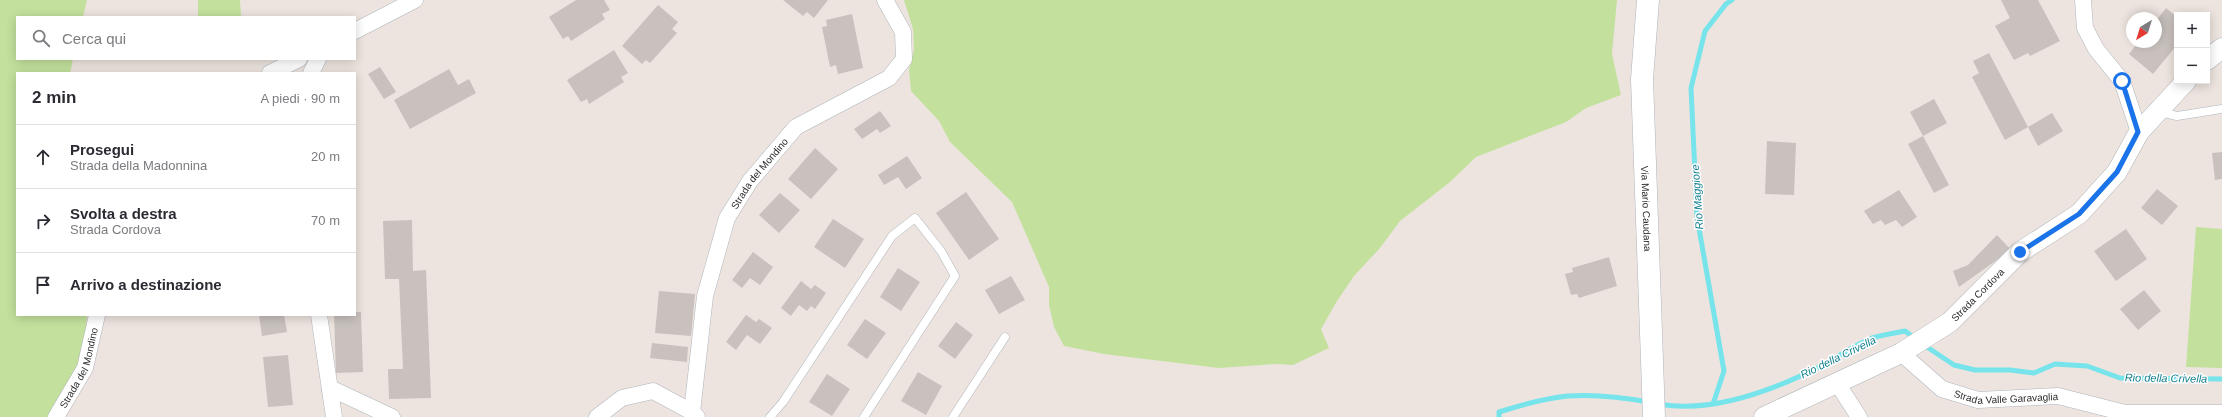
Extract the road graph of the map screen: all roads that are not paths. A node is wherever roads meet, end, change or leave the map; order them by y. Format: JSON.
{"nodes":[{"id":1,"x":415,"y":0,"type":"edge"},
{"id":2,"x":885,"y":0,"type":"edge"},
{"id":3,"x":1648,"y":0,"type":"edge"},
{"id":4,"x":2083,"y":0,"type":"edge"},
{"id":5,"x":356,"y":30,"type":"edge"},
{"id":6,"x":2222,"y":48,"type":"edge"},
{"id":7,"x":2210,"y":58,"type":"edge"},
{"id":8,"x":297,"y":60,"type":"edge"},
{"id":9,"x":318,"y":60,"type":"edge"},
{"id":10,"x":272,"y":72,"type":"edge"},
{"id":11,"x":312,"y":72,"type":"edge"},
{"id":12,"x":2183,"y":84,"type":"edge"},
{"id":13,"x":2222,"y":109,"type":"edge"},
{"id":14,"x":2157,"y":111,"type":"junction"},
{"id":15,"x":2138,"y":132,"type":"junction"},
{"id":16,"x":97,"y":316,"type":"edge"},
{"id":17,"x":319,"y":316,"type":"edge"},
{"id":18,"x":1005,"y":337,"type":"dead end"},
{"id":19,"x":1905,"y":350,"type":"junction"},
{"id":20,"x":1837,"y":383,"type":"junction"},
{"id":21,"x":330,"y":388,"type":"junction"},
{"id":22,"x":1654,"y":407,"type":"edge"},
{"id":23,"x":2222,"y":413,"type":"edge"},
{"id":24,"x":694,"y":415,"type":"edge"},
{"id":25,"x":2126,"y":415,"type":"edge"},
{"id":26,"x":56,"y":417,"type":"edge"},
{"id":27,"x":334,"y":417,"type":"edge"},
{"id":28,"x":392,"y":417,"type":"edge"},
{"id":29,"x":597,"y":417,"type":"edge"},
{"id":30,"x":770,"y":417,"type":"edge"},
{"id":31,"x":864,"y":417,"type":"edge"},
{"id":32,"x":953,"y":417,"type":"edge"},
{"id":33,"x":1764,"y":417,"type":"edge"},
{"id":34,"x":1859,"y":417,"type":"edge"}],
"edges":[{"from":1,"to":5,"type":"street"},
{"from":2,"to":24,"type":"street","name":"Strada del Mondino"},
{"from":3,"to":22,"type":"main road","name":"Via Mario Caudana"},
{"from":4,"to":15,"type":"street"},
{"from":6,"to":7,"type":"street"},
{"from":8,"to":10,"type":"street"},
{"from":9,"to":11,"type":"street"},
{"from":12,"to":14,"type":"street","name":"Strada Cordova"},
{"from":13,"to":14,"type":"lane"},
{"from":14,"to":15,"type":"street","name":"Strada Cordova"},
{"from":15,"to":19,"type":"street","name":"Strada Cordova"},
{"from":16,"to":26,"type":"street","name":"Strada del Mondino"},
{"from":17,"to":21,"type":"street"},
{"from":18,"to":32,"type":"lane"},
{"from":19,"to":20,"type":"street","name":"Strada Cordova"},
{"from":19,"to":25,"type":"street","name":"Strada Valle Garavaglia"},
{"from":20,"to":33,"type":"street","name":"Strada Cordova"},
{"from":20,"to":34,"type":"street"},
{"from":21,"to":27,"type":"street"},
{"from":21,"to":28,"type":"street"},
{"from":23,"to":25,"type":"street","name":"Strada Valle Garavaglia"},
{"from":24,"to":29,"type":"street","name":"Strada del Mondino"},
{"from":30,"to":31,"type":"lane"}]}
